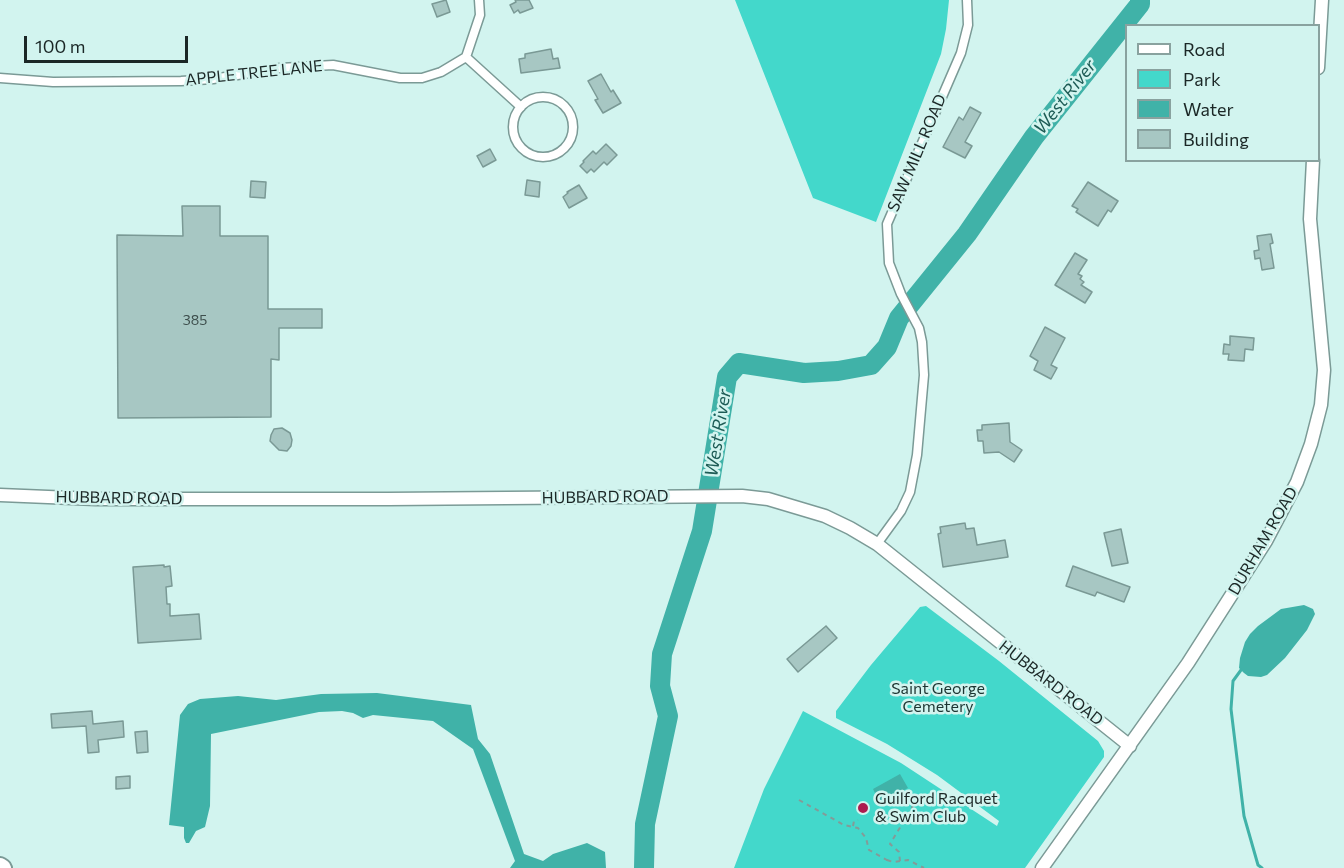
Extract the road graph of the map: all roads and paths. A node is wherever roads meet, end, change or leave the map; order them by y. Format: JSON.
{"nodes":[{"id":1,"x":479,"y":0,"type":"edge"},
{"id":2,"x":967,"y":0,"type":"edge"},
{"id":3,"x":1322,"y":0,"type":"edge"},
{"id":4,"x":1320,"y":34,"type":"edge"},
{"id":5,"x":466,"y":57,"type":"junction"},
{"id":6,"x":0,"y":78,"type":"edge"},
{"id":7,"x":521,"y":106,"type":"junction"},
{"id":8,"x":1313,"y":162,"type":"edge"},
{"id":9,"x":0,"y":495,"type":"edge"},
{"id":10,"x":877,"y":544,"type":"junction"},
{"id":11,"x":1130,"y":746,"type":"junction"},
{"id":12,"x":800,"y":800,"type":"dead end"},
{"id":13,"x":913,"y":806,"type":"dead end"},
{"id":14,"x":858,"y":820,"type":"dead end"},
{"id":15,"x":853,"y":826,"type":"junction"},
{"id":16,"x":900,"y":861,"type":"junction"},
{"id":17,"x":924,"y":868,"type":"edge"},
{"id":18,"x":1042,"y":868,"type":"edge"}],
"edges":[{"from":1,"to":5,"type":"street"},
{"from":2,"to":10,"type":"street","name":"SAW MILL ROAD"},
{"from":3,"to":4,"type":"street"},
{"from":5,"to":6,"type":"street","name":"APPLE TREE LANE"},
{"from":5,"to":7,"type":"street"},
{"from":7,"to":7,"type":"street"},
{"from":8,"to":11,"type":"street","name":"DURHAM ROAD"},
{"from":9,"to":10,"type":"street","name":"HUBBARD ROAD"},
{"from":10,"to":11,"type":"street","name":"HUBBARD ROAD"},
{"from":11,"to":18,"type":"street","name":"DURHAM ROAD"},
{"from":12,"to":15,"type":"path"},
{"from":13,"to":16,"type":"path"},
{"from":14,"to":15,"type":"path"},
{"from":15,"to":16,"type":"path"},
{"from":16,"to":17,"type":"path"}]}
